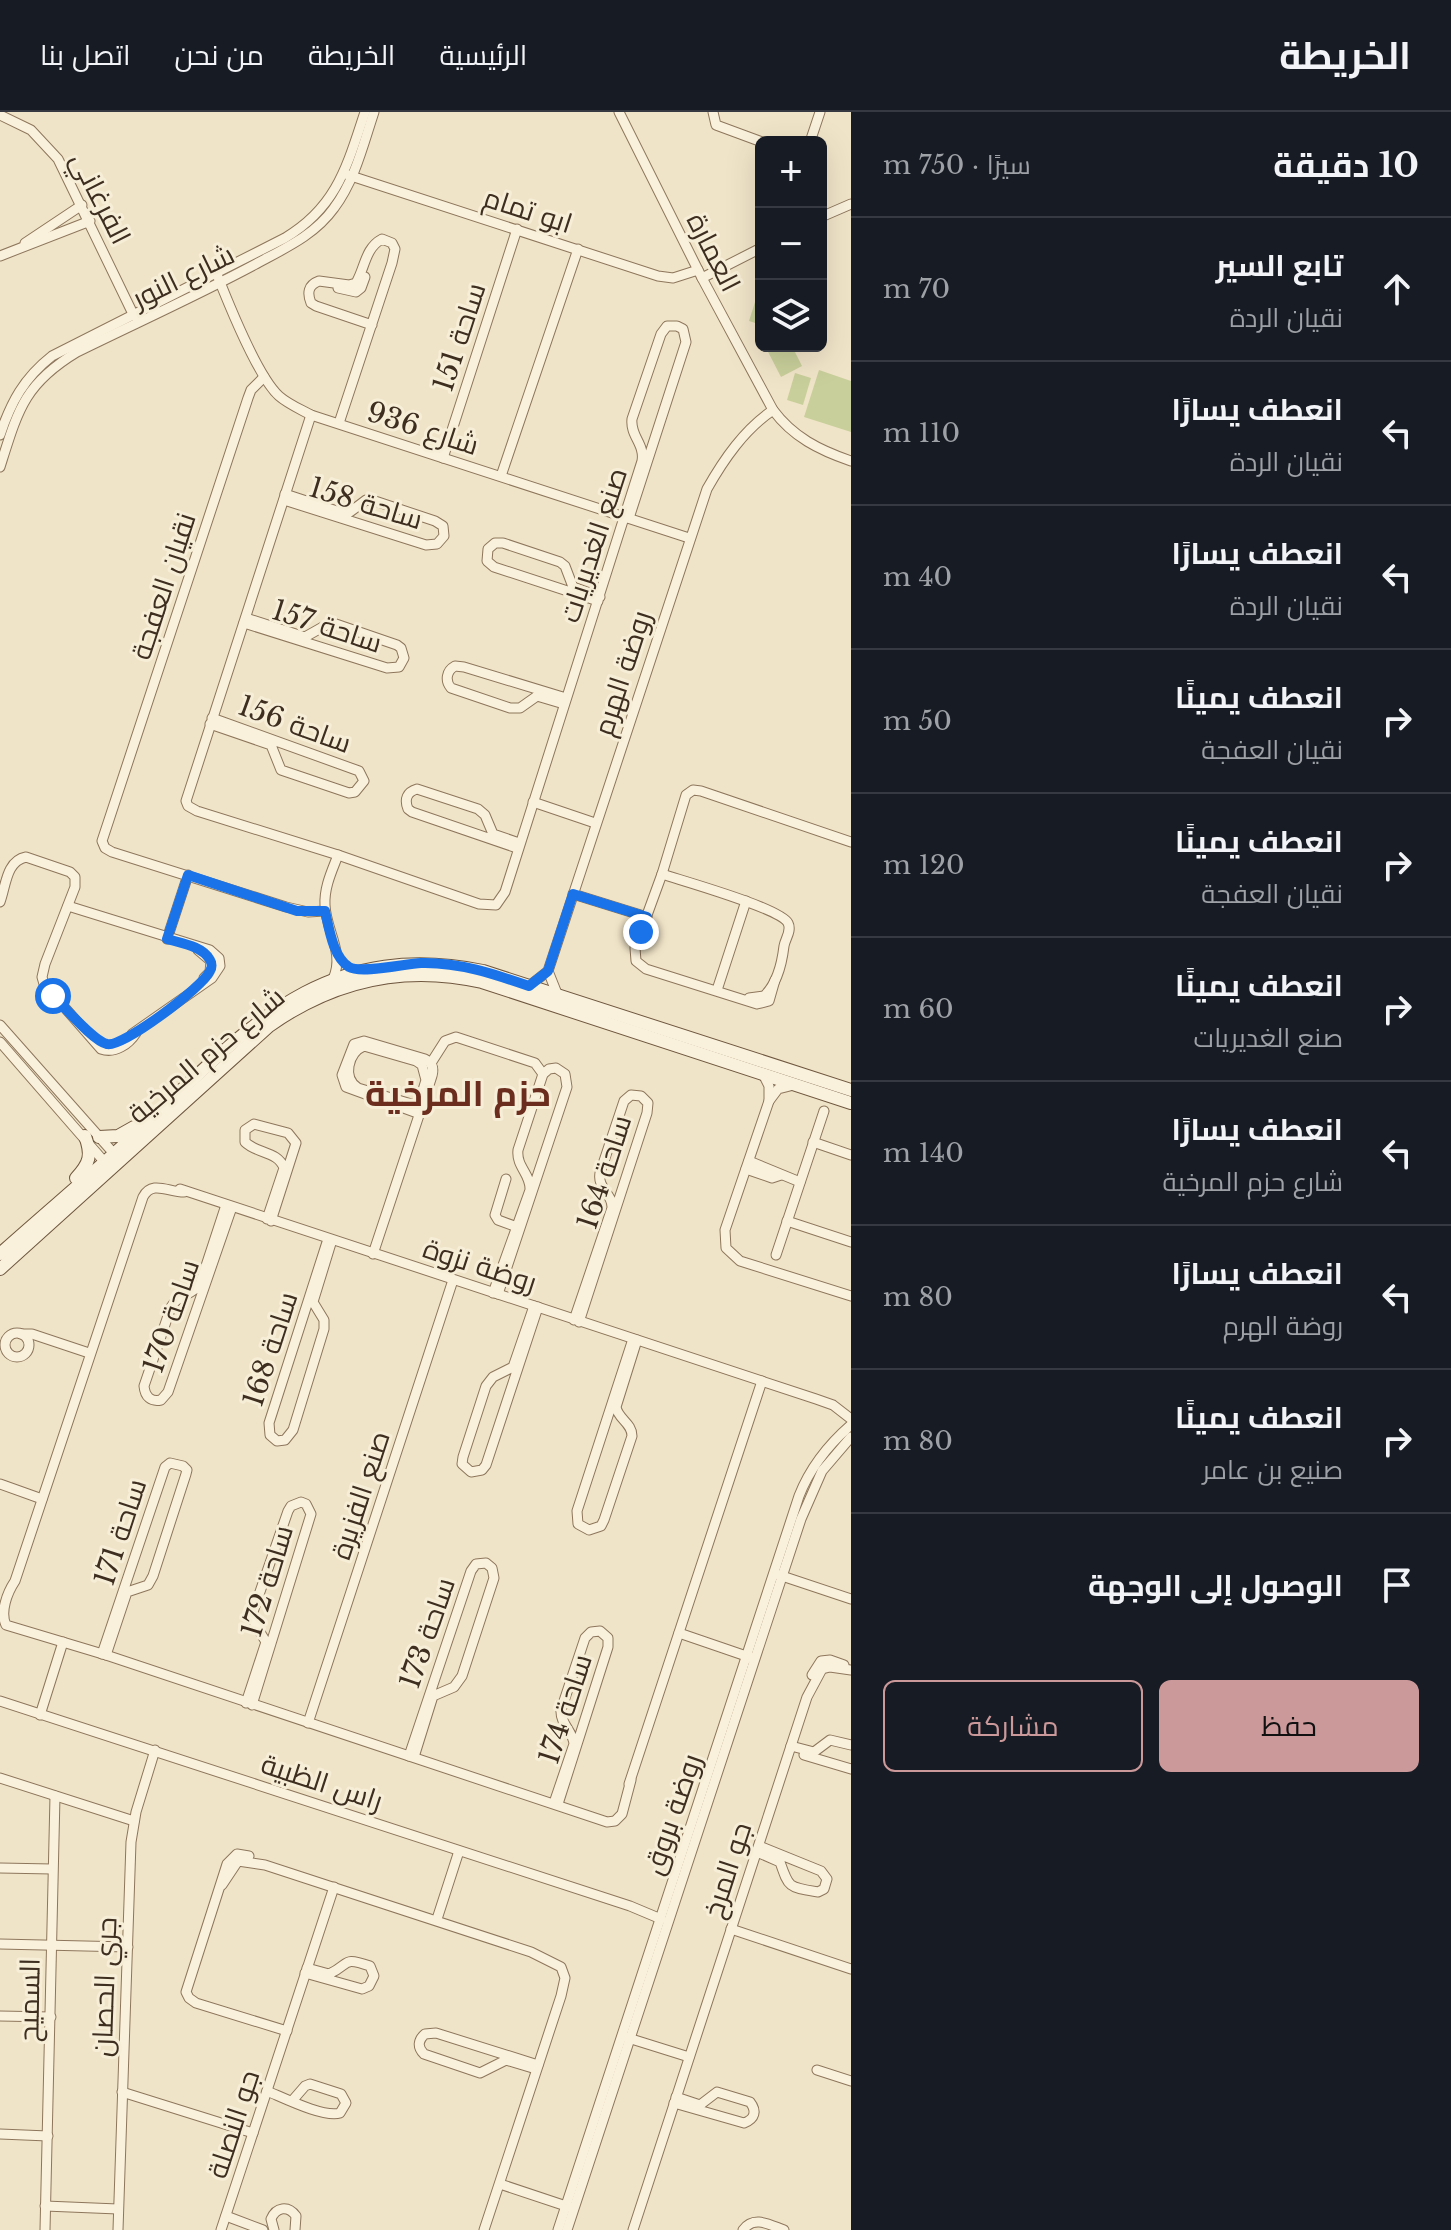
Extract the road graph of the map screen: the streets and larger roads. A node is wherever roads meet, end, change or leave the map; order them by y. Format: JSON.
{"nodes":[{"id":1,"x":619,"y":112,"type":"edge"},
{"id":2,"x":713,"y":112,"type":"edge"},
{"id":3,"x":820,"y":112,"type":"edge"},
{"id":4,"x":368,"y":113,"type":"edge"},
{"id":5,"x":0,"y":115,"type":"edge"},
{"id":6,"x":812,"y":136,"type":"edge"},
{"id":7,"x":755,"y":139,"type":"edge"},
{"id":8,"x":348,"y":175,"type":"junction"},
{"id":9,"x":851,"y":204,"type":"edge"},
{"id":10,"x":82,"y":205,"type":"junction"},
{"id":11,"x":827,"y":214,"type":"edge"},
{"id":12,"x":90,"y":221,"type":"junction"},
{"id":13,"x":517,"y":229,"type":"junction"},
{"id":14,"x":22,"y":245,"type":"junction"},
{"id":15,"x":578,"y":249,"type":"junction"},
{"id":16,"x":755,"y":251,"type":"edge"},
{"id":17,"x":0,"y":256,"type":"edge"},
{"id":18,"x":216,"y":272,"type":"junction"},
{"id":19,"x":700,"y":274,"type":"junction"},
{"id":20,"x":220,"y":283,"type":"junction"},
{"id":21,"x":136,"y":318,"type":"junction"},
{"id":22,"x":372,"y":325,"type":"junction"},
{"id":23,"x":264,"y":377,"type":"junction"},
{"id":24,"x":773,"y":410,"type":"junction"},
{"id":25,"x":311,"y":415,"type":"junction"},
{"id":26,"x":339,"y":423,"type":"junction"},
{"id":27,"x":0,"y":435,"type":"edge"},
{"id":28,"x":655,"y":435,"type":"junction"},
{"id":29,"x":638,"y":441,"type":"junction"},
{"id":30,"x":443,"y":458,"type":"junction"},
{"id":31,"x":851,"y":461,"type":"edge"},
{"id":32,"x":0,"y":467,"type":"edge"},
{"id":33,"x":501,"y":476,"type":"junction"},
{"id":34,"x":285,"y":497,"type":"junction"},
{"id":35,"x":356,"y":508,"type":"junction"},
{"id":36,"x":627,"y":517,"type":"junction"},
{"id":37,"x":362,"y":524,"type":"junction"},
{"id":38,"x":689,"y":538,"type":"junction"},
{"id":39,"x":569,"y":578,"type":"junction"},
{"id":40,"x":556,"y":588,"type":"junction"},
{"id":41,"x":599,"y":599,"type":"junction"},
{"id":42,"x":245,"y":620,"type":"junction"},
{"id":43,"x":316,"y":631,"type":"junction"},
{"id":44,"x":320,"y":647,"type":"junction"},
{"id":45,"x":522,"y":684,"type":"junction"},
{"id":46,"x":565,"y":701,"type":"junction"},
{"id":47,"x":527,"y":703,"type":"junction"},
{"id":48,"x":211,"y":721,"type":"junction"},
{"id":49,"x":290,"y":746,"type":"junction"},
{"id":50,"x":276,"y":758,"type":"junction"},
{"id":51,"x":533,"y":802,"type":"junction"},
{"id":52,"x":595,"y":823,"type":"junction"},
{"id":53,"x":487,"y":824,"type":"junction"},
{"id":54,"x":474,"y":835,"type":"junction"},
{"id":55,"x":851,"y":842,"type":"edge"},
{"id":56,"x":518,"y":846,"type":"junction"},
{"id":57,"x":338,"y":855,"type":"junction"},
{"id":58,"x":662,"y":874,"type":"junction"},
{"id":59,"x":188,"y":875,"type":"junction"},
{"id":60,"x":573,"y":894,"type":"junction"},
{"id":61,"x":746,"y":901,"type":"junction"},
{"id":62,"x":0,"y":902,"type":"edge"},
{"id":63,"x":68,"y":906,"type":"junction"},
{"id":64,"x":325,"y":911,"type":"junction"},
{"id":65,"x":647,"y":917,"type":"junction"},
{"id":66,"x":167,"y":939,"type":"junction"},
{"id":67,"x":338,"y":956,"type":"junction"},
{"id":68,"x":359,"y":971,"type":"junction"},
{"id":69,"x":548,"y":971,"type":"junction"},
{"id":70,"x":333,"y":979,"type":"junction"},
{"id":71,"x":529,"y":986,"type":"junction"},
{"id":72,"x":717,"y":990,"type":"junction"},
{"id":73,"x":558,"y":996,"type":"junction"},
{"id":74,"x":0,"y":1025,"type":"edge"},
{"id":75,"x":9,"y":1035,"type":"junction"},
{"id":76,"x":0,"y":1042,"type":"edge"},
{"id":77,"x":431,"y":1063,"type":"junction"},
{"id":78,"x":543,"y":1074,"type":"junction"},
{"id":79,"x":763,"y":1074,"type":"junction"},
{"id":80,"x":794,"y":1085,"type":"junction"},
{"id":81,"x":851,"y":1090,"type":"edge"},
{"id":82,"x":769,"y":1101,"type":"junction"},
{"id":83,"x":851,"y":1103,"type":"edge"},
{"id":84,"x":163,"y":1107,"type":"junction"},
{"id":85,"x":419,"y":1110,"type":"junction"},
{"id":86,"x":824,"y":1111,"type":"dead end"},
{"id":87,"x":85,"y":1136,"type":"junction"},
{"id":88,"x":99,"y":1137,"type":"junction"},
{"id":89,"x":813,"y":1142,"type":"junction"},
{"id":90,"x":293,"y":1155,"type":"junction"},
{"id":91,"x":851,"y":1155,"type":"edge"},
{"id":92,"x":276,"y":1157,"type":"junction"},
{"id":93,"x":112,"y":1161,"type":"junction"},
{"id":94,"x":748,"y":1165,"type":"junction"},
{"id":95,"x":539,"y":1169,"type":"junction"},
{"id":96,"x":525,"y":1173,"type":"junction"},
{"id":97,"x":506,"y":1179,"type":"dead end"},
{"id":98,"x":800,"y":1182,"type":"junction"},
{"id":99,"x":622,"y":1191,"type":"junction"},
{"id":100,"x":606,"y":1192,"type":"junction"},
{"id":101,"x":229,"y":1206,"type":"junction"},
{"id":102,"x":52,"y":1207,"type":"junction"},
{"id":103,"x":269,"y":1220,"type":"junction"},
{"id":104,"x":787,"y":1221,"type":"junction"},
{"id":105,"x":517,"y":1227,"type":"junction"},
{"id":106,"x":330,"y":1240,"type":"junction"},
{"id":107,"x":851,"y":1242,"type":"edge"},
{"id":108,"x":371,"y":1253,"type":"junction"},
{"id":109,"x":0,"y":1254,"type":"edge"},
{"id":110,"x":776,"y":1255,"type":"dead end"},
{"id":111,"x":0,"y":1269,"type":"edge"},
{"id":112,"x":453,"y":1280,"type":"junction"},
{"id":113,"x":496,"y":1293,"type":"junction"},
{"id":114,"x":183,"y":1296,"type":"junction"},
{"id":115,"x":851,"y":1296,"type":"edge"},
{"id":116,"x":536,"y":1306,"type":"junction"},
{"id":117,"x":196,"y":1310,"type":"junction"},
{"id":118,"x":319,"y":1314,"type":"junction"},
{"id":119,"x":302,"y":1319,"type":"junction"},
{"id":120,"x":576,"y":1321,"type":"junction"},
{"id":121,"x":24,"y":1338,"type":"dead end"},
{"id":122,"x":635,"y":1340,"type":"junction"},
{"id":123,"x":88,"y":1355,"type":"junction"},
{"id":124,"x":497,"y":1374,"type":"junction"},
{"id":125,"x":762,"y":1381,"type":"junction"},
{"id":126,"x":512,"y":1386,"type":"junction"},
{"id":127,"x":851,"y":1419,"type":"edge"},
{"id":128,"x":623,"y":1421,"type":"junction"},
{"id":129,"x":606,"y":1424,"type":"junction"},
{"id":130,"x":851,"y":1425,"type":"edge"},
{"id":131,"x":851,"y":1437,"type":"edge"},
{"id":132,"x":0,"y":1484,"type":"edge"},
{"id":133,"x":42,"y":1499,"type":"junction"},
{"id":134,"x":129,"y":1574,"type":"junction"},
{"id":135,"x":778,"y":1575,"type":"junction"},
{"id":136,"x":140,"y":1587,"type":"junction"},
{"id":137,"x":851,"y":1599,"type":"edge"},
{"id":138,"x":277,"y":1624,"type":"junction"},
{"id":139,"x":260,"y":1631,"type":"junction"},
{"id":140,"x":679,"y":1633,"type":"junction"},
{"id":141,"x":63,"y":1642,"type":"junction"},
{"id":142,"x":104,"y":1655,"type":"junction"},
{"id":143,"x":751,"y":1657,"type":"junction"},
{"id":144,"x":851,"y":1670,"type":"edge"},
{"id":145,"x":435,"y":1676,"type":"junction"},
{"id":146,"x":451,"y":1688,"type":"junction"},
{"id":147,"x":0,"y":1701,"type":"edge"},
{"id":148,"x":249,"y":1704,"type":"junction"},
{"id":149,"x":40,"y":1715,"type":"junction"},
{"id":150,"x":584,"y":1722,"type":"junction"},
{"id":151,"x":308,"y":1723,"type":"junction"},
{"id":152,"x":568,"y":1728,"type":"junction"},
{"id":153,"x":851,"y":1745,"type":"edge"},
{"id":154,"x":822,"y":1747,"type":"junction"},
{"id":155,"x":790,"y":1748,"type":"junction"},
{"id":156,"x":155,"y":1750,"type":"junction"},
{"id":157,"x":411,"y":1756,"type":"junction"},
{"id":158,"x":827,"y":1762,"type":"junction"},
{"id":159,"x":851,"y":1769,"type":"edge"},
{"id":160,"x":0,"y":1778,"type":"edge"},
{"id":161,"x":55,"y":1796,"type":"junction"},
{"id":162,"x":556,"y":1804,"type":"junction"},
{"id":163,"x":134,"y":1821,"type":"junction"},
{"id":164,"x":758,"y":1849,"type":"junction"},
{"id":165,"x":459,"y":1851,"type":"junction"},
{"id":166,"x":796,"y":1860,"type":"junction"},
{"id":167,"x":0,"y":1868,"type":"edge"},
{"id":168,"x":52,"y":1869,"type":"junction"},
{"id":169,"x":783,"y":1870,"type":"junction"},
{"id":170,"x":334,"y":1887,"type":"junction"},
{"id":171,"x":665,"y":1917,"type":"junction"},
{"id":172,"x":437,"y":1919,"type":"junction"},
{"id":173,"x":731,"y":1929,"type":"junction"},
{"id":174,"x":0,"y":1944,"type":"edge"},
{"id":175,"x":52,"y":1945,"type":"junction"},
{"id":176,"x":128,"y":1947,"type":"junction"},
{"id":177,"x":339,"y":1968,"type":"junction"},
{"id":178,"x":851,"y":1969,"type":"edge"},
{"id":179,"x":306,"y":1971,"type":"junction"},
{"id":180,"x":344,"y":1985,"type":"junction"},
{"id":181,"x":0,"y":2016,"type":"edge"},
{"id":182,"x":51,"y":2017,"type":"junction"},
{"id":183,"x":287,"y":2031,"type":"junction"},
{"id":184,"x":626,"y":2037,"type":"junction"},
{"id":185,"x":489,"y":2050,"type":"junction"},
{"id":186,"x":689,"y":2057,"type":"junction"},
{"id":187,"x":493,"y":2067,"type":"junction"},
{"id":188,"x":537,"y":2067,"type":"junction"},
{"id":189,"x":817,"y":2070,"type":"dead end"},
{"id":190,"x":851,"y":2081,"type":"edge"},
{"id":191,"x":267,"y":2091,"type":"junction"},
{"id":192,"x":122,"y":2092,"type":"junction"},
{"id":193,"x":675,"y":2100,"type":"junction"},
{"id":194,"x":292,"y":2101,"type":"junction"},
{"id":195,"x":707,"y":2101,"type":"junction"},
{"id":196,"x":712,"y":2115,"type":"junction"},
{"id":197,"x":253,"y":2133,"type":"junction"},
{"id":198,"x":0,"y":2134,"type":"edge"},
{"id":199,"x":48,"y":2136,"type":"junction"},
{"id":200,"x":500,"y":2184,"type":"junction"},
{"id":201,"x":45,"y":2206,"type":"junction"},
{"id":202,"x":570,"y":2207,"type":"junction"},
{"id":203,"x":118,"y":2209,"type":"junction"},
{"id":204,"x":226,"y":2216,"type":"junction"},
{"id":205,"x":271,"y":2219,"type":"junction"},
{"id":206,"x":260,"y":2228,"type":"edge"},
{"id":207,"x":45,"y":2230,"type":"edge"},
{"id":208,"x":118,"y":2230,"type":"edge"},
{"id":209,"x":221,"y":2230,"type":"edge"},
{"id":210,"x":274,"y":2230,"type":"edge"},
{"id":211,"x":295,"y":2230,"type":"edge"},
{"id":212,"x":484,"y":2230,"type":"edge"},
{"id":213,"x":558,"y":2230,"type":"edge"},
{"id":214,"x":567,"y":2230,"type":"edge"},
{"id":215,"x":633,"y":2230,"type":"edge"},
{"id":216,"x":746,"y":2230,"type":"edge"},
{"id":217,"x":784,"y":2230,"type":"edge"}],
"edges":[{"from":1,"to":19,"type":"street","name":"العمارة"},
{"from":2,"to":7,"type":"street"},
{"from":3,"to":6,"type":"street"},
{"from":4,"to":8,"type":"street","name":"شارع النور"},
{"from":5,"to":10,"type":"street","name":"الفرغاني"},
{"from":8,"to":13,"type":"street","name":"ابو تمام"},
{"from":8,"to":18,"type":"street","name":"شارع النور"},
{"from":8,"to":20,"type":"street","name":"شارع النور"},
{"from":9,"to":11,"type":"street"},
{"from":10,"to":12,"type":"street","name":"الفرغاني"},
{"from":10,"to":14,"type":"street"},
{"from":12,"to":14,"type":"street"},
{"from":12,"to":21,"type":"street","name":"الفرغاني"},
{"from":13,"to":15,"type":"street","name":"ابو تمام"},
{"from":13,"to":30,"type":"street","name":"ساحة 151"},
{"from":14,"to":17,"type":"street"},
{"from":15,"to":19,"type":"street","name":"ابو تمام"},
{"from":15,"to":33,"type":"street"},
{"from":16,"to":19,"type":"street","name":"ابو تمام"},
{"from":18,"to":20,"type":"street","name":"شارع 936"},
{"from":18,"to":21,"type":"street","name":"شارع النور"},
{"from":19,"to":24,"type":"street","name":"العمارة"},
{"from":20,"to":21,"type":"street","name":"شارع النور"},
{"from":20,"to":23,"type":"street","name":"شارع 936"},
{"from":21,"to":27,"type":"street","name":"شارع النور"},
{"from":21,"to":32,"type":"street","name":"شارع النور"},
{"from":22,"to":22,"type":"street"},
{"from":22,"to":26,"type":"street"},
{"from":23,"to":25,"type":"street","name":"شارع 936"},
{"from":23,"to":59,"type":"street","name":"نقيان العفجة"},
{"from":24,"to":31,"type":"street","name":"العمارة"},
{"from":24,"to":38,"type":"street","name":"روضة الهرم"},
{"from":25,"to":26,"type":"street","name":"شارع 936"},
{"from":25,"to":34,"type":"street","name":"صنع الغديريات"},
{"from":26,"to":30,"type":"street","name":"شارع 936"},
{"from":28,"to":29,"type":"street"},
{"from":28,"to":29,"type":"street","name":"صنع الغديريات"},
{"from":28,"to":36,"type":"street","name":"صنع الغديريات"},
{"from":29,"to":36,"type":"street","name":"صنع الغديريات"},
{"from":30,"to":33,"type":"street","name":"شارع 936"},
{"from":33,"to":36,"type":"street","name":"شارع 936"},
{"from":34,"to":35,"type":"street","name":"ساحة 158"},
{"from":34,"to":37,"type":"street","name":"ساحة 158"},
{"from":34,"to":42,"type":"street","name":"صنع الغديريات"},
{"from":35,"to":37,"type":"street"},
{"from":35,"to":37,"type":"street","name":"ساحة 158"},
{"from":36,"to":38,"type":"street","name":"شارع 936"},
{"from":36,"to":41,"type":"street","name":"صنع الغديريات"},
{"from":38,"to":52,"type":"street","name":"روضة الهرم"},
{"from":39,"to":40,"type":"street"},
{"from":39,"to":40,"type":"street"},
{"from":39,"to":41,"type":"street"},
{"from":40,"to":41,"type":"street"},
{"from":41,"to":46,"type":"street","name":"صنع الغديريات"},
{"from":42,"to":43,"type":"street","name":"ساحة 157"},
{"from":42,"to":44,"type":"street","name":"ساحة 157"},
{"from":42,"to":48,"type":"street","name":"صنع الغديريات"},
{"from":43,"to":44,"type":"street"},
{"from":43,"to":44,"type":"street","name":"ساحة 157"},
{"from":45,"to":46,"type":"street"},
{"from":45,"to":47,"type":"street"},
{"from":45,"to":47,"type":"street"},
{"from":46,"to":47,"type":"street"},
{"from":46,"to":51,"type":"street","name":"صنع الغديريات"},
{"from":48,"to":49,"type":"street","name":"ساحة 156"},
{"from":48,"to":50,"type":"street","name":"ساحة 156"},
{"from":48,"to":57,"type":"street","name":"صنع الغديريات"},
{"from":49,"to":50,"type":"street"},
{"from":49,"to":50,"type":"street","name":"ساحة 156"},
{"from":51,"to":52,"type":"street"},
{"from":51,"to":56,"type":"street","name":"صنع الغديريات"},
{"from":52,"to":60,"type":"street","name":"روضة الهرم"},
{"from":53,"to":54,"type":"street"},
{"from":53,"to":54,"type":"street"},
{"from":53,"to":56,"type":"street"},
{"from":54,"to":56,"type":"street"},
{"from":55,"to":58,"type":"street"},
{"from":56,"to":57,"type":"street","name":"صنع الغديريات"},
{"from":57,"to":64,"type":"street"},
{"from":58,"to":61,"type":"street"},
{"from":58,"to":65,"type":"street"},
{"from":59,"to":64,"type":"street","name":"نقيان العفجة"},
{"from":59,"to":66,"type":"street"},
{"from":60,"to":65,"type":"street"},
{"from":60,"to":69,"type":"street","name":"روضة الهرم"},
{"from":61,"to":72,"type":"street"},
{"from":61,"to":72,"type":"street"},
{"from":62,"to":63,"type":"street"},
{"from":63,"to":66,"type":"street"},
{"from":63,"to":66,"type":"street"},
{"from":64,"to":67,"type":"street"},
{"from":65,"to":72,"type":"street"},
{"from":67,"to":68,"type":"street"},
{"from":67,"to":70,"type":"street"},
{"from":68,"to":70,"type":"street","name":"شارع حزم المرخية"},
{"from":68,"to":71,"type":"street","name":"شارع حزم المرخية"},
{"from":69,"to":71,"type":"street"},
{"from":69,"to":73,"type":"street"},
{"from":70,"to":84,"type":"street","name":"شارع حزم المرخية"},
{"from":71,"to":73,"type":"street","name":"شارع حزم المرخية"},
{"from":73,"to":81,"type":"street","name":"شارع حزم المرخية"},
{"from":74,"to":75,"type":"street"},
{"from":75,"to":76,"type":"street"},
{"from":75,"to":88,"type":"street"},
{"from":76,"to":87,"type":"street"},
{"from":77,"to":78,"type":"street"},
{"from":77,"to":85,"type":"street"},
{"from":77,"to":85,"type":"street"},
{"from":78,"to":95,"type":"street"},
{"from":78,"to":96,"type":"street"},
{"from":79,"to":80,"type":"street","name":"شارع حزم المرخية"},
{"from":79,"to":82,"type":"street"},
{"from":79,"to":93,"type":"street","name":"شارع حزم المرخية"},
{"from":80,"to":82,"type":"street"},
{"from":80,"to":83,"type":"street","name":"شارع حزم المرخية"},
{"from":82,"to":94,"type":"street"},
{"from":84,"to":88,"type":"street"},
{"from":84,"to":93,"type":"street","name":"شارع حزم المرخية"},
{"from":85,"to":85,"type":"street"},
{"from":85,"to":108,"type":"street"},
{"from":86,"to":89,"type":"street"},
{"from":87,"to":93,"type":"street"},
{"from":87,"to":102,"type":"street"},
{"from":88,"to":93,"type":"street"},
{"from":89,"to":91,"type":"street"},
{"from":89,"to":98,"type":"street"},
{"from":90,"to":92,"type":"street"},
{"from":90,"to":92,"type":"street"},
{"from":90,"to":103,"type":"street"},
{"from":92,"to":103,"type":"street"},
{"from":93,"to":102,"type":"street","name":"شارع حزم المرخية"},
{"from":93,"to":111,"type":"street","name":"شارع حزم المرخية"},
{"from":94,"to":98,"type":"street"},
{"from":94,"to":115,"type":"street"},
{"from":95,"to":96,"type":"street"},
{"from":95,"to":113,"type":"street"},
{"from":96,"to":105,"type":"street"},
{"from":97,"to":105,"type":"street"},
{"from":98,"to":104,"type":"street"},
{"from":99,"to":100,"type":"street"},
{"from":99,"to":100,"type":"street","name":"ساحة 164"},
{"from":99,"to":120,"type":"street","name":"ساحة 164"},
{"from":100,"to":120,"type":"street","name":"ساحة 164"},
{"from":101,"to":103,"type":"street","name":"روضة نزوة"},
{"from":101,"to":114,"type":"street","name":"ساحة 170"},
{"from":101,"to":117,"type":"street","name":"ساحة 170"},
{"from":101,"to":123,"type":"street","name":"روضة نزوة"},
{"from":102,"to":109,"type":"street","name":"شارع حزم المرخية"},
{"from":103,"to":106,"type":"street","name":"روضة نزوة"},
{"from":104,"to":107,"type":"street"},
{"from":104,"to":110,"type":"street"},
{"from":105,"to":113,"type":"street"},
{"from":106,"to":108,"type":"street","name":"روضة نزوة"},
{"from":106,"to":118,"type":"street","name":"ساحة 168"},
{"from":106,"to":119,"type":"street","name":"ساحة 168"},
{"from":108,"to":112,"type":"street","name":"روضة نزوة"},
{"from":112,"to":113,"type":"street","name":"روضة نزوة"},
{"from":112,"to":151,"type":"street","name":"صنع الفزيرة"},
{"from":113,"to":116,"type":"street","name":"روضة نزوة"},
{"from":114,"to":117,"type":"street"},
{"from":114,"to":117,"type":"street","name":"ساحة 170"},
{"from":116,"to":120,"type":"street","name":"روضة نزوة"},
{"from":116,"to":124,"type":"street"},
{"from":116,"to":126,"type":"street"},
{"from":118,"to":119,"type":"street"},
{"from":118,"to":119,"type":"street","name":"ساحة 168"},
{"from":120,"to":122,"type":"street","name":"روضة نزوة"},
{"from":121,"to":123,"type":"street"},
{"from":122,"to":125,"type":"street","name":"روضة نزوة"},
{"from":122,"to":128,"type":"street"},
{"from":122,"to":129,"type":"street"},
{"from":123,"to":133,"type":"street","name":"روضة نزوة"},
{"from":124,"to":126,"type":"street"},
{"from":124,"to":126,"type":"street"},
{"from":125,"to":127,"type":"street","name":"روضة نزوة"},
{"from":125,"to":140,"type":"street","name":"روضة نزوة"},
{"from":128,"to":129,"type":"street"},
{"from":128,"to":129,"type":"street"},
{"from":130,"to":135,"type":"street","name":"روضة بروق"},
{"from":131,"to":135,"type":"street","name":"روضة بروق"},
{"from":132,"to":133,"type":"street"},
{"from":133,"to":141,"type":"street","name":"روضة نزوة"},
{"from":134,"to":136,"type":"street"},
{"from":134,"to":136,"type":"street","name":"ساحة 171"},
{"from":134,"to":142,"type":"street","name":"ساحة 171"},
{"from":135,"to":137,"type":"street"},
{"from":135,"to":143,"type":"street","name":"روضة بروق"},
{"from":136,"to":142,"type":"street","name":"ساحة 171"},
{"from":138,"to":139,"type":"street"},
{"from":138,"to":139,"type":"street","name":"ساحة 172"},
{"from":138,"to":148,"type":"street","name":"ساحة 172"},
{"from":139,"to":148,"type":"street","name":"ساحة 172"},
{"from":140,"to":143,"type":"street"},
{"from":140,"to":162,"type":"street","name":"روضة نزوة"},
{"from":141,"to":142,"type":"street","name":"روضة نزوة"},
{"from":141,"to":149,"type":"street"},
{"from":142,"to":148,"type":"street","name":"روضة نزوة"},
{"from":143,"to":171,"type":"street","name":"روضة بروق"},
{"from":144,"to":155,"type":"street","name":"جو المرخ"},
{"from":145,"to":146,"type":"street"},
{"from":145,"to":146,"type":"street","name":"ساحة 173"},
{"from":145,"to":157,"type":"street","name":"ساحة 173"},
{"from":146,"to":157,"type":"street","name":"ساحة 173"},
{"from":147,"to":149,"type":"street","name":"راس الظبية"},
{"from":148,"to":151,"type":"street","name":"روضة نزوة"},
{"from":149,"to":156,"type":"street","name":"راس الظبية"},
{"from":150,"to":152,"type":"street"},
{"from":150,"to":152,"type":"street","name":"ساحة 174"},
{"from":150,"to":162,"type":"street","name":"ساحة 174"},
{"from":151,"to":157,"type":"street","name":"روضة نزوة"},
{"from":152,"to":162,"type":"street","name":"ساحة 174"},
{"from":153,"to":154,"type":"street"},
{"from":154,"to":155,"type":"street"},
{"from":154,"to":158,"type":"street"},
{"from":155,"to":158,"type":"street"},
{"from":155,"to":164,"type":"street","name":"جو المرخ"},
{"from":156,"to":163,"type":"street","name":"جري الحصان"},
{"from":156,"to":165,"type":"street","name":"راس الظبية"},
{"from":157,"to":162,"type":"street","name":"روضة نزوة"},
{"from":158,"to":159,"type":"street"},
{"from":160,"to":161,"type":"street"},
{"from":161,"to":163,"type":"street"},
{"from":161,"to":168,"type":"street","name":"السميح"},
{"from":163,"to":176,"type":"street","name":"جري الحصان"},
{"from":164,"to":166,"type":"street"},
{"from":164,"to":169,"type":"street"},
{"from":164,"to":173,"type":"street","name":"جو المرخ"},
{"from":165,"to":171,"type":"street","name":"راس الظبية"},
{"from":165,"to":172,"type":"street"},
{"from":166,"to":169,"type":"street"},
{"from":166,"to":169,"type":"street"},
{"from":167,"to":168,"type":"street"},
{"from":168,"to":175,"type":"street","name":"السميح"},
{"from":170,"to":172,"type":"street"},
{"from":170,"to":179,"type":"street","name":"جو النصلة"},
{"from":170,"to":183,"type":"street"},
{"from":171,"to":184,"type":"street","name":"روضة بروق"},
{"from":172,"to":188,"type":"street"},
{"from":173,"to":178,"type":"street"},
{"from":173,"to":186,"type":"street","name":"جو المرخ"},
{"from":174,"to":175,"type":"street"},
{"from":175,"to":176,"type":"street"},
{"from":175,"to":182,"type":"street","name":"السميح"},
{"from":176,"to":192,"type":"street","name":"جري الحصان"},
{"from":177,"to":179,"type":"street"},
{"from":177,"to":180,"type":"street"},
{"from":177,"to":180,"type":"street"},
{"from":179,"to":180,"type":"street"},
{"from":179,"to":183,"type":"street","name":"جو النصلة"},
{"from":181,"to":182,"type":"street"},
{"from":182,"to":199,"type":"street","name":"السميح"},
{"from":183,"to":191,"type":"street","name":"جو النصلة"},
{"from":184,"to":186,"type":"street"},
{"from":184,"to":202,"type":"street","name":"روضة بروق"},
{"from":185,"to":187,"type":"street"},
{"from":185,"to":187,"type":"street"},
{"from":185,"to":188,"type":"street"},
{"from":186,"to":193,"type":"street","name":"جو المرخ"},
{"from":187,"to":188,"type":"street"},
{"from":188,"to":200,"type":"street"},
{"from":189,"to":190,"type":"street"},
{"from":191,"to":194,"type":"street"},
{"from":191,"to":197,"type":"street","name":"جو النصلة"},
{"from":192,"to":197,"type":"street"},
{"from":192,"to":203,"type":"street","name":"جري الحصان"},
{"from":193,"to":195,"type":"street"},
{"from":193,"to":196,"type":"street"},
{"from":193,"to":215,"type":"street","name":"جو المرخ"},
{"from":194,"to":194,"type":"street"},
{"from":195,"to":196,"type":"street"},
{"from":195,"to":196,"type":"street"},
{"from":197,"to":204,"type":"street","name":"جو النصلة"},
{"from":198,"to":199,"type":"street"},
{"from":199,"to":201,"type":"street","name":"السميح"},
{"from":200,"to":202,"type":"street"},
{"from":200,"to":212,"type":"street"},
{"from":201,"to":203,"type":"street"},
{"from":201,"to":207,"type":"street","name":"السميح"},
{"from":202,"to":213,"type":"street","name":"روضة بروق"},
{"from":202,"to":214,"type":"street","name":"روضة بروق"},
{"from":203,"to":208,"type":"street","name":"جري الحصان"},
{"from":204,"to":206,"type":"street"},
{"from":204,"to":209,"type":"street","name":"جو النصلة"},
{"from":205,"to":206,"type":"street"},
{"from":205,"to":210,"type":"street"},
{"from":205,"to":211,"type":"street"},
{"from":216,"to":217,"type":"street"}]}
